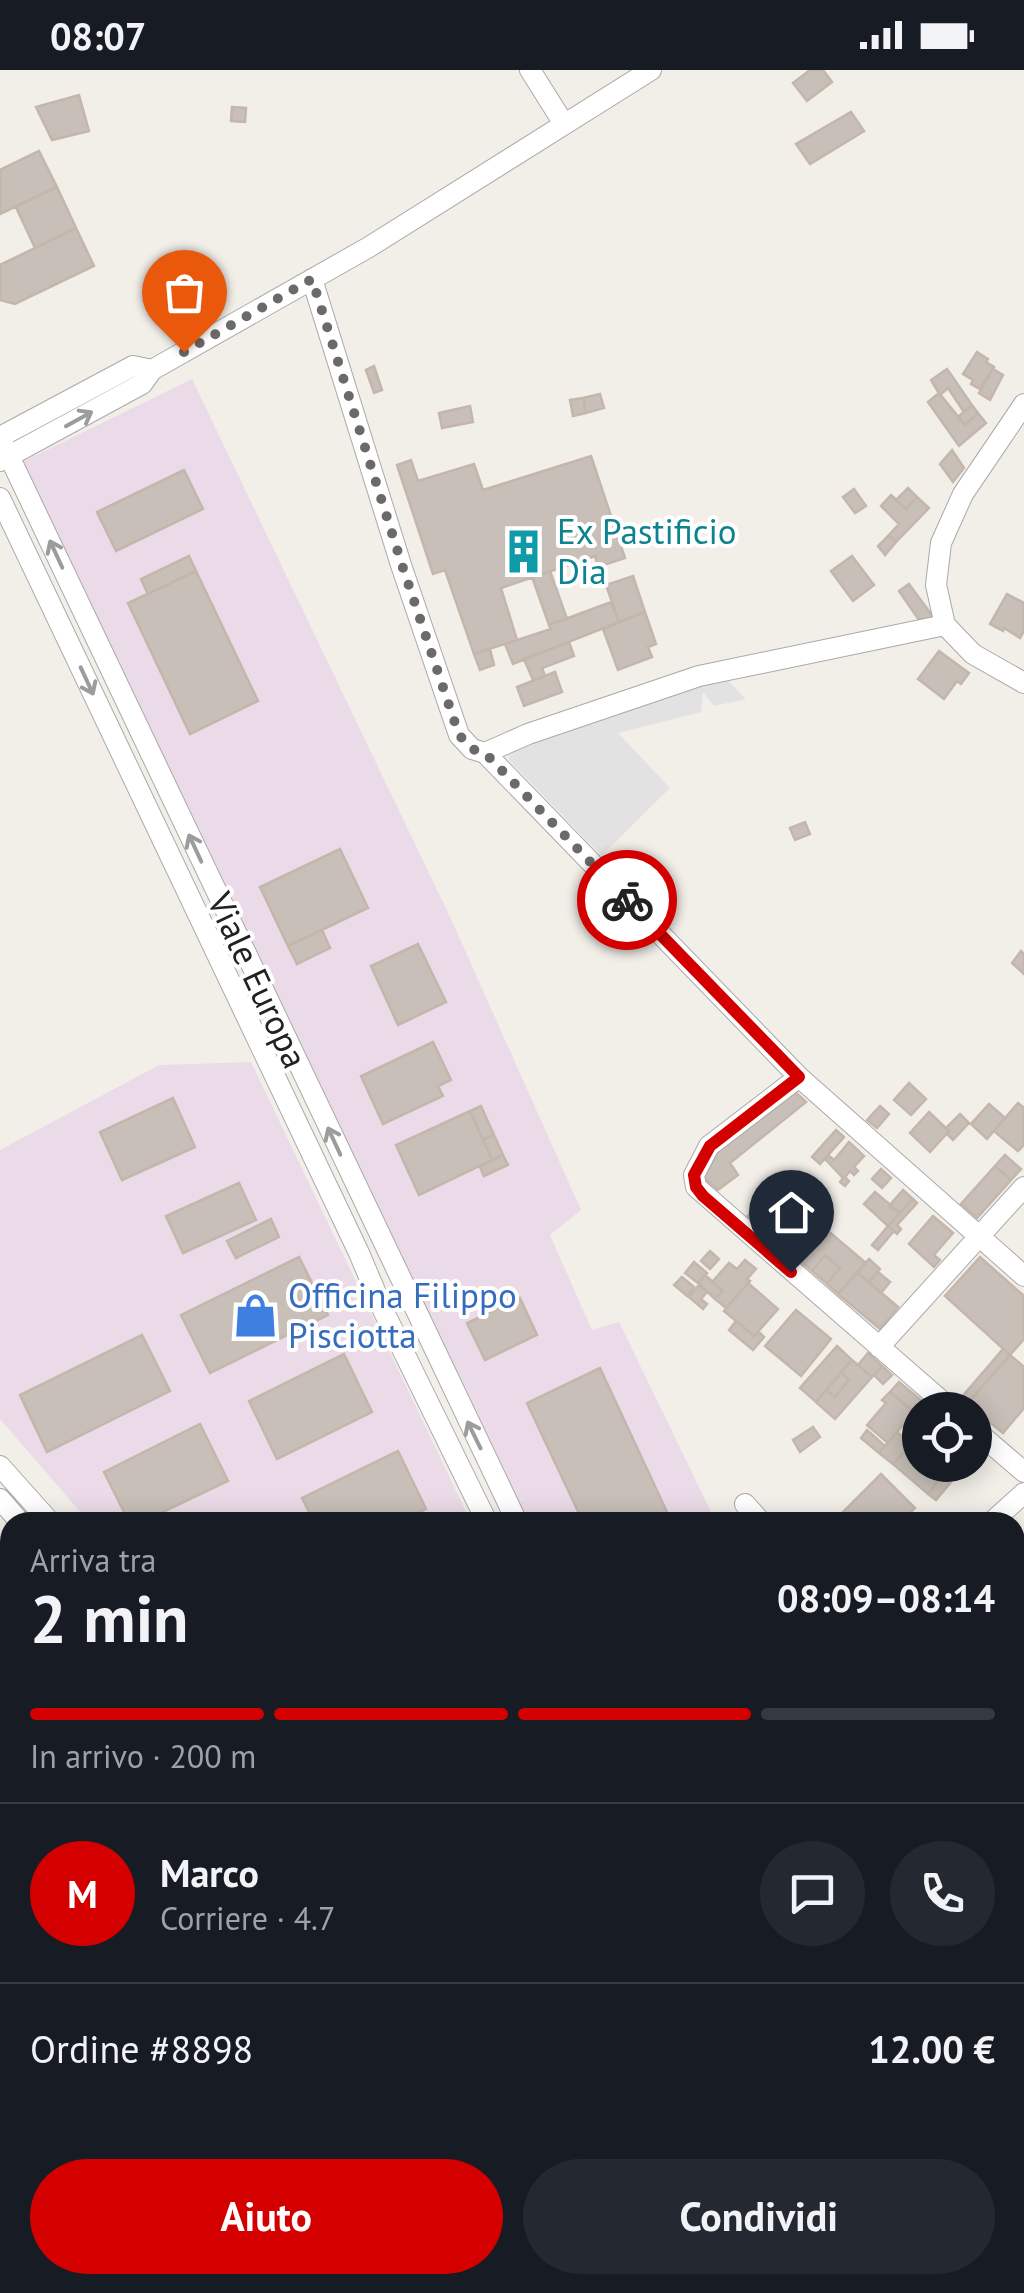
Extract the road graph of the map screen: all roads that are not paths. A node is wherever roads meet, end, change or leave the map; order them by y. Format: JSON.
{"nodes":[{"id":1,"x":530,"y":70,"type":"edge"},
{"id":2,"x":651,"y":70,"type":"edge"},
{"id":3,"x":564,"y":124,"type":"junction"},
{"id":4,"x":312,"y":279,"type":"junction"},
{"id":5,"x":152,"y":370,"type":"junction"},
{"id":6,"x":1024,"y":404,"type":"edge"},
{"id":7,"x":0,"y":437,"type":"edge"},
{"id":8,"x":5,"y":459,"type":"edge"},
{"id":9,"x":0,"y":498,"type":"edge"},
{"id":10,"x":945,"y":625,"type":"junction"},
{"id":11,"x":1024,"y":683,"type":"edge"},
{"id":12,"x":485,"y":753,"type":"junction"},
{"id":13,"x":227,"y":915,"type":"junction"},
{"id":14,"x":203,"y":925,"type":"junction"},
{"id":15,"x":799,"y":1077,"type":"junction"},
{"id":16,"x":1024,"y":1187,"type":"edge"},
{"id":17,"x":979,"y":1237,"type":"junction"},
{"id":18,"x":1024,"y":1276,"type":"edge"},
{"id":19,"x":880,"y":1347,"type":"junction"},
{"id":20,"x":444,"y":1370,"type":"junction"},
{"id":21,"x":420,"y":1380,"type":"junction"},
{"id":22,"x":931,"y":1392,"type":"edge"},
{"id":23,"x":992,"y":1445,"type":"edge"},
{"id":24,"x":0,"y":1466,"type":"edge"},
{"id":25,"x":1024,"y":1472,"type":"edge"},
{"id":26,"x":1024,"y":1493,"type":"edge"},
{"id":27,"x":745,"y":1504,"type":"dead end"},
{"id":28,"x":41,"y":1512,"type":"edge"},
{"id":29,"x":482,"y":1512,"type":"edge"},
{"id":30,"x":511,"y":1512,"type":"edge"},
{"id":31,"x":753,"y":1512,"type":"edge"},
{"id":32,"x":1003,"y":1512,"type":"edge"}],
"edges":[{"from":1,"to":3,"type":"street"},
{"from":2,"to":3,"type":"street"},
{"from":3,"to":4,"type":"street"},
{"from":4,"to":5,"type":"street"},
{"from":4,"to":12,"type":"street"},
{"from":5,"to":7,"type":"street"},
{"from":8,"to":5,"type":"street","one_way":true},
{"from":6,"to":10,"type":"street"},
{"from":7,"to":8,"type":"street","name":"Viale Europa"},
{"from":13,"to":8,"type":"street","name":"Viale Europa","one_way":true},
{"from":9,"to":14,"type":"street","name":"Viale Europa","one_way":true},
{"from":10,"to":11,"type":"street"},
{"from":10,"to":12,"type":"street"},
{"from":12,"to":15,"type":"street"},
{"from":13,"to":14,"type":"street"},
{"from":20,"to":13,"type":"street","name":"Viale Europa","one_way":true},
{"from":14,"to":21,"type":"street","name":"Viale Europa"},
{"from":15,"to":17,"type":"street"},
{"from":15,"to":19,"type":"street"},
{"from":16,"to":17,"type":"street"},
{"from":17,"to":18,"type":"street"},
{"from":17,"to":19,"type":"street"},
{"from":19,"to":22,"type":"street"},
{"from":20,"to":21,"type":"street"},
{"from":30,"to":20,"type":"street","name":"Viale Europa","one_way":true},
{"from":21,"to":29,"type":"street","name":"Viale Europa"},
{"from":23,"to":25,"type":"street"},
{"from":24,"to":28,"type":"street"},
{"from":26,"to":32,"type":"street"},
{"from":27,"to":31,"type":"street"}]}
